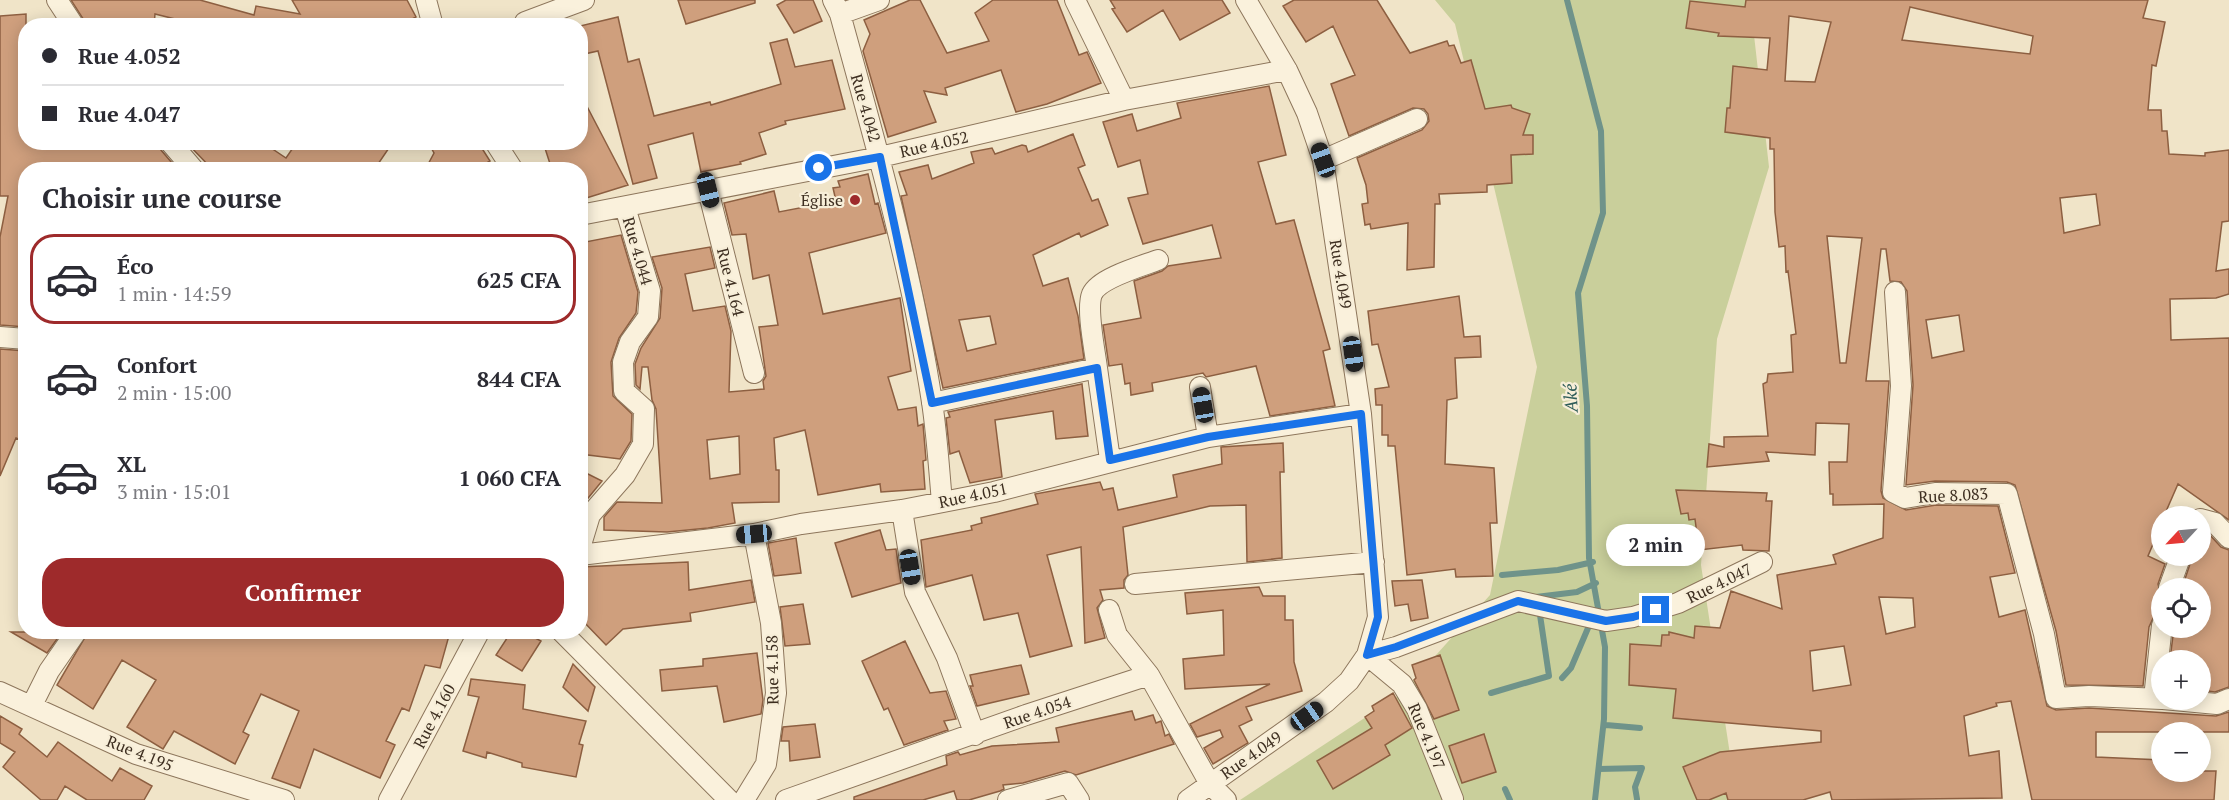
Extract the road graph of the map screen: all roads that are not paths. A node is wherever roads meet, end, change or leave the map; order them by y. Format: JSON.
{"nodes":[{"id":1,"x":57,"y":0,"type":"edge"},
{"id":2,"x":426,"y":0,"type":"edge"},
{"id":3,"x":584,"y":0,"type":"edge"},
{"id":4,"x":879,"y":0,"type":"edge"},
{"id":5,"x":1074,"y":0,"type":"edge"},
{"id":6,"x":1246,"y":0,"type":"edge"},
{"id":7,"x":836,"y":7,"type":"edge"},
{"id":8,"x":69,"y":18,"type":"edge"},
{"id":9,"x":431,"y":18,"type":"edge"},
{"id":10,"x":536,"y":18,"type":"edge"},
{"id":11,"x":1287,"y":70,"type":"junction"},
{"id":12,"x":1124,"y":100,"type":"junction"},
{"id":13,"x":1418,"y":119,"type":"dead end"},
{"id":14,"x":177,"y":150,"type":"edge"},
{"id":15,"x":880,"y":157,"type":"junction"},
{"id":16,"x":1323,"y":160,"type":"junction"},
{"id":17,"x":187,"y":162,"type":"edge"},
{"id":18,"x":708,"y":190,"type":"junction"},
{"id":19,"x":625,"y":207,"type":"junction"},
{"id":20,"x":588,"y":214,"type":"edge"},
{"id":21,"x":1158,"y":260,"type":"dead end"},
{"id":22,"x":1895,"y":292,"type":"dead end"},
{"id":23,"x":0,"y":337,"type":"edge"},
{"id":24,"x":18,"y":338,"type":"edge"},
{"id":25,"x":1097,"y":368,"type":"junction"},
{"id":26,"x":754,"y":373,"type":"dead end"},
{"id":27,"x":1200,"y":387,"type":"dead end"},
{"id":28,"x":932,"y":403,"type":"junction"},
{"id":29,"x":1361,"y":414,"type":"junction"},
{"id":30,"x":1208,"y":437,"type":"junction"},
{"id":31,"x":1110,"y":460,"type":"junction"},
{"id":32,"x":942,"y":502,"type":"junction"},
{"id":33,"x":902,"y":510,"type":"junction"},
{"id":34,"x":588,"y":522,"type":"edge"},
{"id":35,"x":2211,"y":523,"type":"edge"},
{"id":36,"x":754,"y":534,"type":"junction"},
{"id":37,"x":2229,"y":538,"type":"edge"},
{"id":38,"x":588,"y":554,"type":"edge"},
{"id":39,"x":1374,"y":562,"type":"junction"},
{"id":40,"x":1762,"y":562,"type":"dead end"},
{"id":41,"x":1135,"y":584,"type":"dead end"},
{"id":42,"x":1109,"y":610,"type":"dead end"},
{"id":43,"x":71,"y":639,"type":"edge"},
{"id":44,"x":475,"y":639,"type":"edge"},
{"id":45,"x":569,"y":639,"type":"edge"},
{"id":46,"x":1367,"y":655,"type":"junction"},
{"id":47,"x":1149,"y":675,"type":"junction"},
{"id":48,"x":0,"y":692,"type":"edge"},
{"id":49,"x":2151,"y":699,"type":"edge"},
{"id":50,"x":2229,"y":699,"type":"edge"},
{"id":51,"x":2211,"y":703,"type":"edge"},
{"id":52,"x":32,"y":705,"type":"junction"},
{"id":53,"x":975,"y":735,"type":"junction"},
{"id":54,"x":1210,"y":784,"type":"junction"},
{"id":55,"x":1453,"y":799,"type":"edge"},
{"id":56,"x":284,"y":800,"type":"edge"},
{"id":57,"x":389,"y":800,"type":"edge"},
{"id":58,"x":729,"y":800,"type":"edge"},
{"id":59,"x":744,"y":800,"type":"edge"},
{"id":60,"x":786,"y":800,"type":"edge"},
{"id":61,"x":1008,"y":800,"type":"edge"},
{"id":62,"x":1079,"y":800,"type":"edge"},
{"id":63,"x":1188,"y":800,"type":"edge"},
{"id":64,"x":1227,"y":800,"type":"edge"}],
"edges":[{"from":1,"to":8,"type":"street"},
{"from":2,"to":9,"type":"street"},
{"from":3,"to":10,"type":"street"},
{"from":4,"to":7,"type":"street"},
{"from":5,"to":12,"type":"street"},
{"from":6,"to":11,"type":"street","name":"Rue 4.049"},
{"from":7,"to":15,"type":"street","name":"Rue 4.042"},
{"from":11,"to":12,"type":"street","name":"Rue 4.052"},
{"from":11,"to":16,"type":"street","name":"Rue 4.049"},
{"from":12,"to":15,"type":"street","name":"Rue 4.052"},
{"from":13,"to":16,"type":"street"},
{"from":14,"to":17,"type":"street"},
{"from":15,"to":18,"type":"street","name":"Rue 4.052"},
{"from":15,"to":28,"type":"street","name":"Rue 4.042"},
{"from":16,"to":29,"type":"street","name":"Rue 4.049"},
{"from":18,"to":19,"type":"street","name":"Rue 4.052"},
{"from":18,"to":26,"type":"street","name":"Rue 4.164"},
{"from":19,"to":20,"type":"street","name":"Rue 4.052"},
{"from":19,"to":34,"type":"street","name":"Rue 4.044"},
{"from":21,"to":25,"type":"street"},
{"from":22,"to":49,"type":"street","name":"Rue 8.083"},
{"from":23,"to":24,"type":"street"},
{"from":25,"to":28,"type":"street"},
{"from":25,"to":31,"type":"street"},
{"from":27,"to":30,"type":"street"},
{"from":28,"to":32,"type":"street","name":"Rue 4.042"},
{"from":29,"to":30,"type":"street","name":"Rue 4.051"},
{"from":29,"to":39,"type":"street","name":"Rue 4.049"},
{"from":30,"to":31,"type":"street","name":"Rue 4.051"},
{"from":31,"to":32,"type":"street","name":"Rue 4.051"},
{"from":32,"to":33,"type":"street","name":"Rue 4.051"},
{"from":33,"to":36,"type":"street","name":"Rue 4.051"},
{"from":33,"to":53,"type":"street"},
{"from":35,"to":37,"type":"street"},
{"from":36,"to":38,"type":"street","name":"Rue 4.051"},
{"from":36,"to":59,"type":"street","name":"Rue 4.158"},
{"from":39,"to":41,"type":"street"},
{"from":39,"to":46,"type":"street","name":"Rue 4.049"},
{"from":40,"to":46,"type":"street","name":"Rue 4.047"},
{"from":42,"to":47,"type":"street"},
{"from":43,"to":52,"type":"street"},
{"from":44,"to":57,"type":"street","name":"Rue 4.160"},
{"from":45,"to":58,"type":"street"},
{"from":46,"to":54,"type":"street","name":"Rue 4.049"},
{"from":46,"to":55,"type":"street","name":"Rue 4.197"},
{"from":47,"to":53,"type":"street","name":"Rue 4.054"},
{"from":47,"to":54,"type":"street"},
{"from":48,"to":52,"type":"street","name":"Rue 4.195"},
{"from":50,"to":51,"type":"street","name":"Rue 8.083"},
{"from":52,"to":56,"type":"street","name":"Rue 4.195"},
{"from":53,"to":60,"type":"street","name":"Rue 4.054"},
{"from":54,"to":63,"type":"street","name":"Rue 4.049"},
{"from":54,"to":64,"type":"street"},
{"from":61,"to":62,"type":"street"}]}
